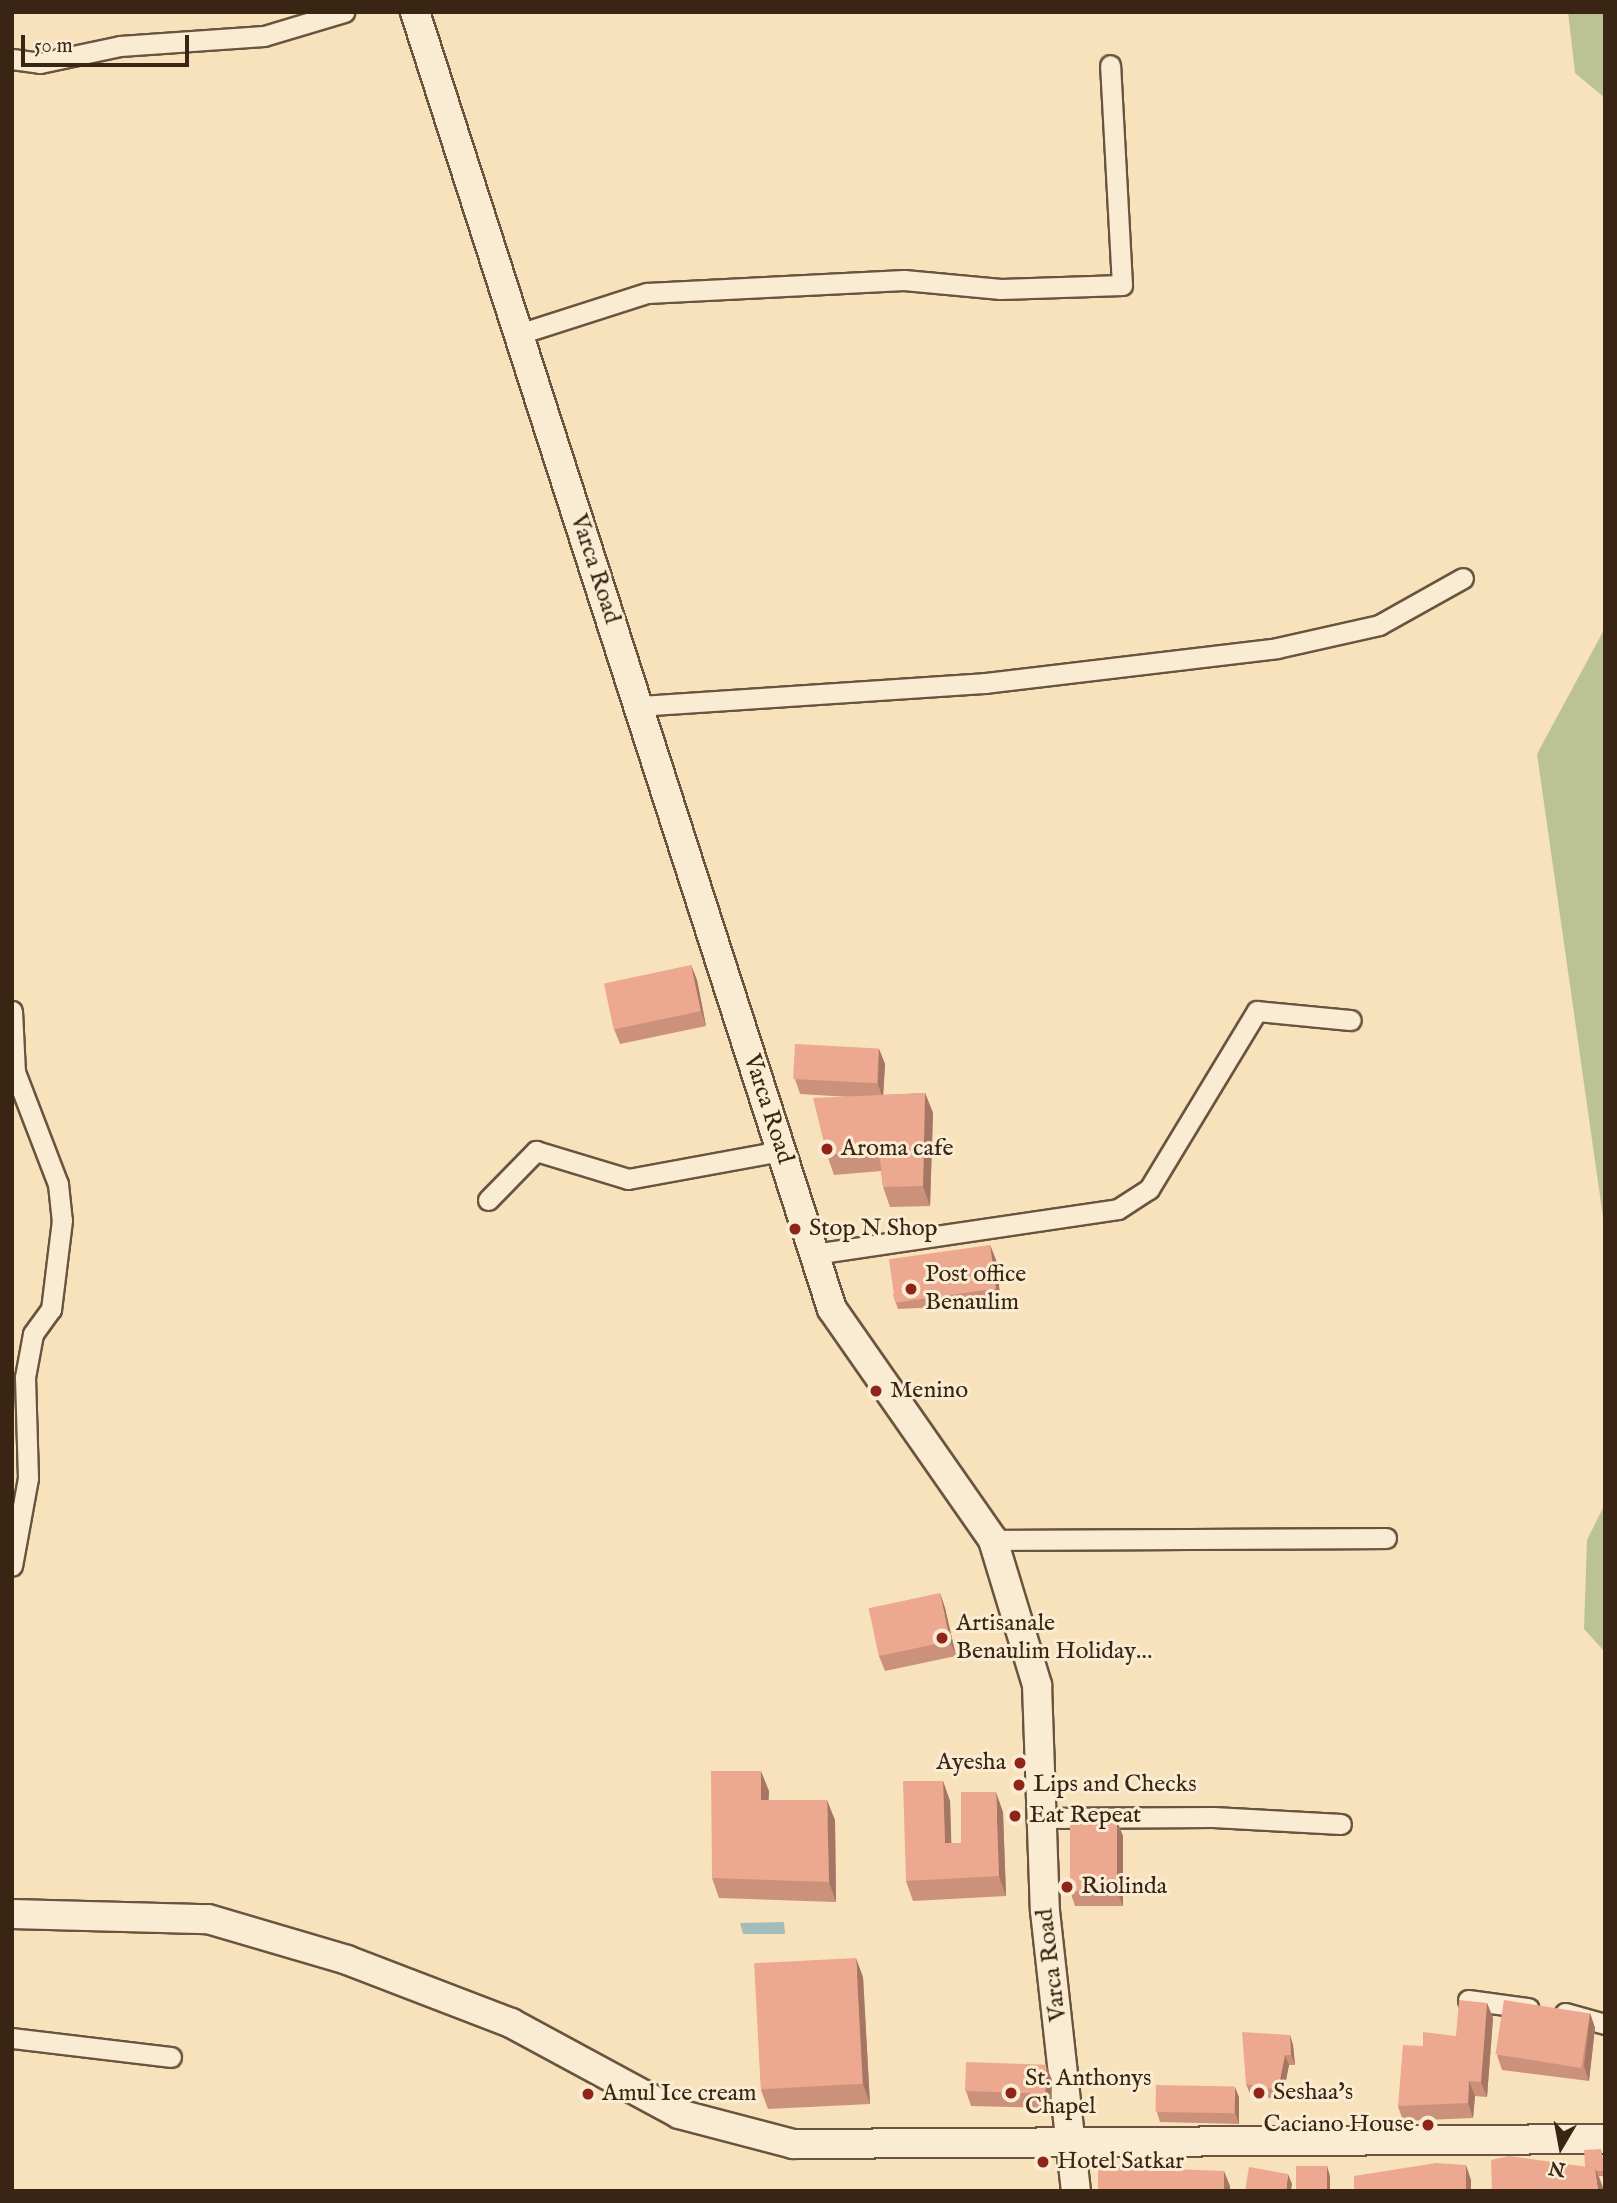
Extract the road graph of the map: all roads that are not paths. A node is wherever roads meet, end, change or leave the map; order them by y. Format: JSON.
{"nodes":[{"id":1,"x":344,"y":12,"type":"edge"},
{"id":2,"x":415,"y":12,"type":"edge"},
{"id":3,"x":12,"y":58,"type":"edge"},
{"id":4,"x":1111,"y":65,"type":"dead end"},
{"id":5,"x":519,"y":334,"type":"junction"},
{"id":6,"x":1463,"y":578,"type":"dead end"},
{"id":7,"x":639,"y":706,"type":"junction"},
{"id":8,"x":12,"y":1011,"type":"edge"},
{"id":9,"x":1351,"y":1020,"type":"dead end"},
{"id":10,"x":781,"y":1152,"type":"junction"},
{"id":11,"x":488,"y":1200,"type":"dead end"},
{"id":12,"x":814,"y":1254,"type":"junction"},
{"id":13,"x":1386,"y":1538,"type":"dead end"},
{"id":14,"x":993,"y":1541,"type":"junction"},
{"id":15,"x":12,"y":1566,"type":"edge"},
{"id":16,"x":1042,"y":1818,"type":"junction"},
{"id":17,"x":1341,"y":1824,"type":"dead end"},
{"id":18,"x":12,"y":1914,"type":"edge"},
{"id":19,"x":1468,"y":2000,"type":"edge"},
{"id":20,"x":1605,"y":2024,"type":"edge"},
{"id":21,"x":12,"y":2038,"type":"edge"},
{"id":22,"x":171,"y":2057,"type":"dead end"},
{"id":23,"x":1605,"y":2139,"type":"edge"},
{"id":24,"x":1075,"y":2143,"type":"junction"},
{"id":25,"x":1076,"y":2191,"type":"edge"}],
"edges":[{"from":1,"to":3,"type":"street"},
{"from":2,"to":5,"type":"main road","name":"Varca Road"},
{"from":4,"to":5,"type":"street"},
{"from":5,"to":7,"type":"main road","name":"Varca Road"},
{"from":6,"to":7,"type":"street"},
{"from":7,"to":10,"type":"main road","name":"Varca Road"},
{"from":8,"to":15,"type":"street"},
{"from":9,"to":12,"type":"street"},
{"from":10,"to":11,"type":"street"},
{"from":10,"to":12,"type":"main road","name":"Varca Road"},
{"from":12,"to":14,"type":"main road","name":"Varca Road"},
{"from":13,"to":14,"type":"street"},
{"from":14,"to":16,"type":"main road","name":"Varca Road"},
{"from":16,"to":17,"type":"street"},
{"from":16,"to":24,"type":"main road","name":"Varca Road"},
{"from":18,"to":24,"type":"main road"},
{"from":19,"to":20,"type":"street"},
{"from":21,"to":22,"type":"street"},
{"from":23,"to":24,"type":"main road"},
{"from":24,"to":25,"type":"main road","name":"Varca Road"}]}
